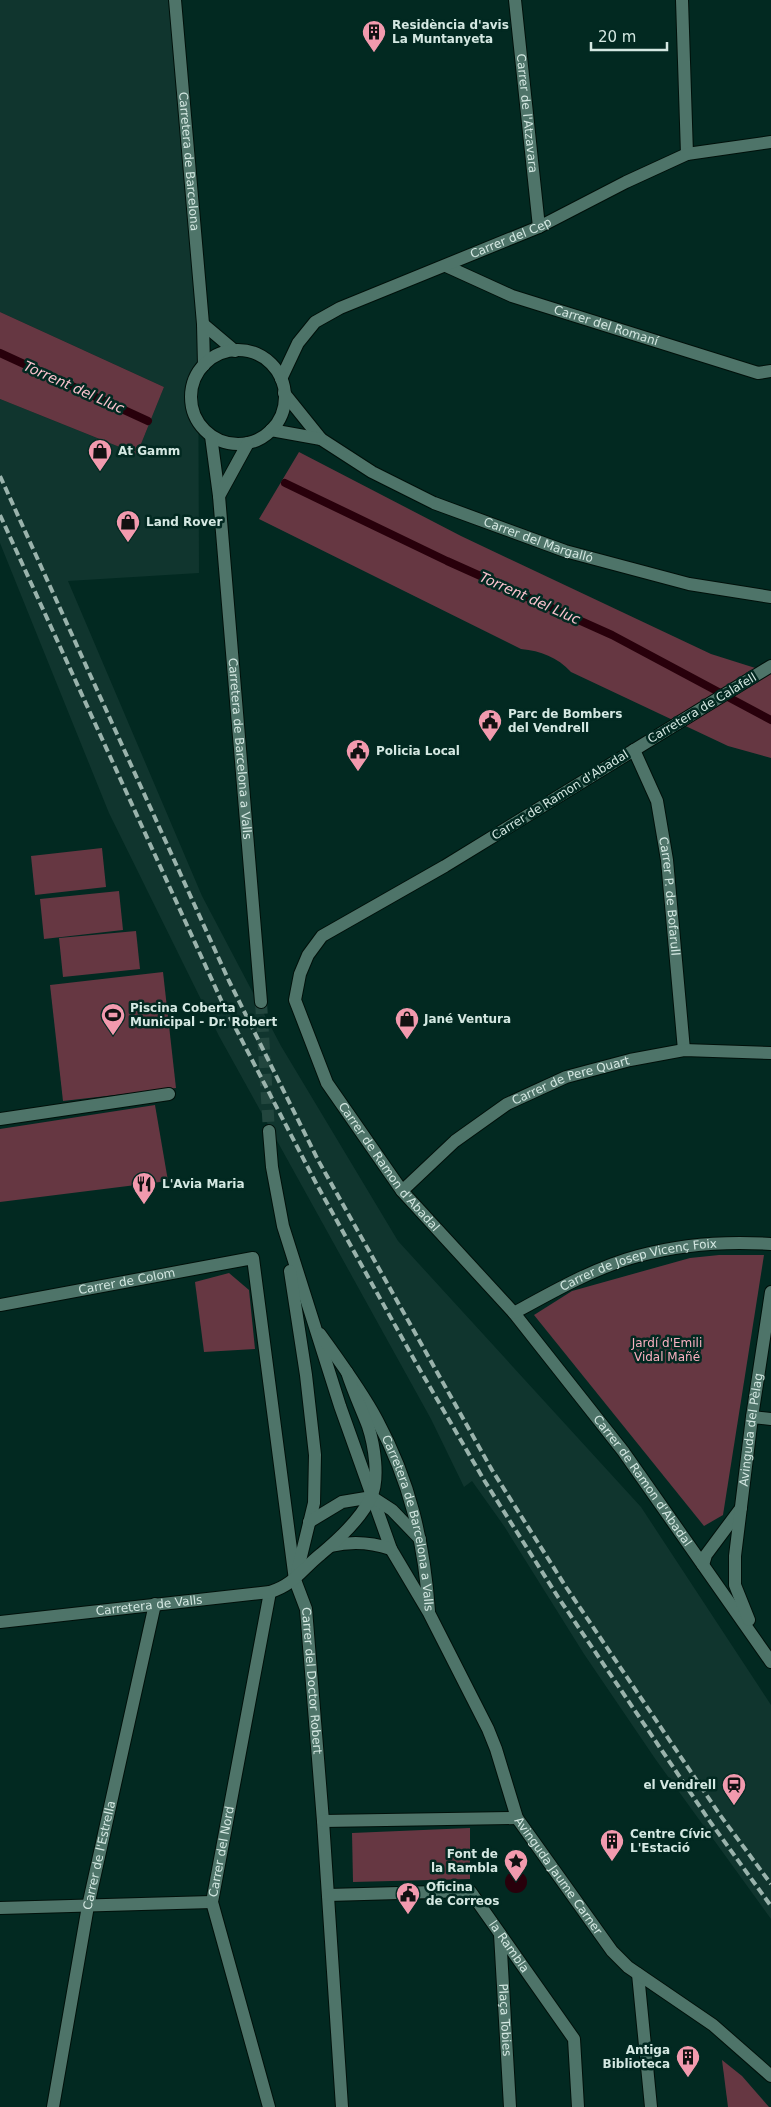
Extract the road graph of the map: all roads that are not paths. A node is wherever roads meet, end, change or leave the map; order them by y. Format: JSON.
{"nodes":[{"id":1,"x":175,"y":0,"type":"edge"},
{"id":2,"x":515,"y":0,"type":"edge"},
{"id":3,"x":682,"y":0,"type":"edge"},
{"id":4,"x":771,"y":142,"type":"edge"},
{"id":5,"x":687,"y":154,"type":"junction"},
{"id":6,"x":539,"y":227,"type":"junction"},
{"id":7,"x":446,"y":266,"type":"junction"},
{"id":8,"x":203,"y":324,"type":"junction"},
{"id":9,"x":235,"y":350,"type":"junction"},
{"id":10,"x":204,"y":365,"type":"junction"},
{"id":11,"x":771,"y":371,"type":"edge"},
{"id":12,"x":281,"y":379,"type":"junction"},
{"id":13,"x":284,"y":393,"type":"junction"},
{"id":14,"x":271,"y":430,"type":"junction"},
{"id":15,"x":211,"y":436,"type":"junction"},
{"id":16,"x":321,"y":439,"type":"junction"},
{"id":17,"x":248,"y":443,"type":"junction"},
{"id":18,"x":219,"y":496,"type":"junction"},
{"id":19,"x":771,"y":597,"type":"edge"},
{"id":20,"x":771,"y":666,"type":"edge"},
{"id":21,"x":634,"y":750,"type":"junction"},
{"id":22,"x":261,"y":1002,"type":"tunnel mouth"},
{"id":23,"x":684,"y":1050,"type":"junction"},
{"id":24,"x":771,"y":1053,"type":"edge"},
{"id":25,"x":169,"y":1094,"type":"dead end"},
{"id":26,"x":0,"y":1119,"type":"edge"},
{"id":27,"x":269,"y":1131,"type":"tunnel mouth"},
{"id":28,"x":402,"y":1191,"type":"junction"},
{"id":29,"x":283,"y":1226,"type":"junction"},
{"id":30,"x":771,"y":1244,"type":"edge"},
{"id":31,"x":253,"y":1258,"type":"joint"},
{"id":32,"x":771,"y":1292,"type":"edge"},
{"id":33,"x":0,"y":1305,"type":"edge"},
{"id":34,"x":514,"y":1313,"type":"junction"},
{"id":35,"x":313,"y":1324,"type":"junction"},
{"id":36,"x":347,"y":1372,"type":"junction"},
{"id":37,"x":752,"y":1417,"type":"junction"},
{"id":38,"x":771,"y":1419,"type":"edge"},
{"id":39,"x":372,"y":1497,"type":"junction"},
{"id":40,"x":741,"y":1508,"type":"junction"},
{"id":41,"x":309,"y":1522,"type":"junction"},
{"id":42,"x":420,"y":1539,"type":"junction"},
{"id":43,"x":331,"y":1546,"type":"junction"},
{"id":44,"x":391,"y":1549,"type":"junction"},
{"id":45,"x":703,"y":1565,"type":"junction"},
{"id":46,"x":295,"y":1580,"type":"junction"},
{"id":47,"x":270,"y":1592,"type":"junction"},
{"id":48,"x":155,"y":1604,"type":"junction"},
{"id":49,"x":429,"y":1613,"type":"junction"},
{"id":50,"x":0,"y":1622,"type":"edge"},
{"id":51,"x":767,"y":1656,"type":"edge"},
{"id":52,"x":517,"y":1818,"type":"junction"},
{"id":53,"x":323,"y":1821,"type":"junction"},
{"id":54,"x":328,"y":1895,"type":"junction"},
{"id":55,"x":212,"y":1902,"type":"junction"},
{"id":56,"x":88,"y":1906,"type":"junction"},
{"id":57,"x":0,"y":1908,"type":"edge"},
{"id":58,"x":500,"y":1934,"type":"junction"},
{"id":59,"x":638,"y":1974,"type":"junction"},
{"id":60,"x":771,"y":2076,"type":"edge"},
{"id":61,"x":53,"y":2107,"type":"edge"},
{"id":62,"x":270,"y":2107,"type":"edge"},
{"id":63,"x":342,"y":2107,"type":"edge"},
{"id":64,"x":510,"y":2107,"type":"edge"},
{"id":65,"x":578,"y":2107,"type":"edge"},
{"id":66,"x":651,"y":2107,"type":"edge"}],
"edges":[{"from":1,"to":8,"type":"street","name":"Carretera de Barcelona"},
{"from":2,"to":6,"type":"street","name":"Carrer de l'Atzavara"},
{"from":3,"to":5,"type":"street"},
{"from":4,"to":5,"type":"street","name":"Carrer del Cep"},
{"from":5,"to":6,"type":"street","name":"Carrer del Cep"},
{"from":6,"to":7,"type":"street","name":"Carrer del Cep"},
{"from":7,"to":11,"type":"street","name":"Carrer del Romaní"},
{"from":7,"to":12,"type":"street","name":"Carrer del Cep"},
{"from":8,"to":9,"type":"street"},
{"from":8,"to":10,"type":"street","name":"Carretera de Barcelona"},
{"from":9,"to":10,"type":"street"},
{"from":9,"to":12,"type":"street"},
{"from":10,"to":15,"type":"street"},
{"from":12,"to":13,"type":"street"},
{"from":13,"to":14,"type":"street"},
{"from":13,"to":16,"type":"street","name":"Carrer del Margalló"},
{"from":14,"to":16,"type":"street","name":"Carrer del Margalló"},
{"from":14,"to":17,"type":"street"},
{"from":15,"to":17,"type":"street"},
{"from":15,"to":18,"type":"street"},
{"from":16,"to":19,"type":"street","name":"Carrer del Margalló"},
{"from":17,"to":18,"type":"street"},
{"from":18,"to":22,"type":"street","name":"Carretera de Barcelona a Valls"},
{"from":20,"to":21,"type":"street","name":"Carretera de Calafell"},
{"from":21,"to":23,"type":"street","name":"Carrer P. de Bofarull"},
{"from":21,"to":28,"type":"street","name":"Carrer de Ramon d'Abadal"},
{"from":23,"to":24,"type":"street","name":"Carrer de Pere Quart"},
{"from":23,"to":28,"type":"street","name":"Carrer de Pere Quart"},
{"from":25,"to":26,"type":"street"},
{"from":27,"to":29,"type":"street","name":"Carretera de Barcelona a Valls"},
{"from":28,"to":34,"type":"street","name":"Carrer de Ramon d'Abadal"},
{"from":29,"to":35,"type":"street","name":"Carretera de Barcelona a Valls"},
{"from":29,"to":41,"type":"street"},
{"from":30,"to":34,"type":"street","name":"Carrer de Josep Vicenç Foix"},
{"from":31,"to":33,"type":"street","name":"Carrer de Colom"},
{"from":31,"to":46,"type":"street","name":"Carrer del Doctor Robert"},
{"from":32,"to":37,"type":"street","name":"Avinguda del Pèlag"},
{"from":34,"to":45,"type":"street","name":"Carrer de Ramon d'Abadal"},
{"from":35,"to":36,"type":"street","name":"Carretera de Barcelona a Valls"},
{"from":35,"to":39,"type":"street","name":"Carretera de Barcelona a Valls"},
{"from":36,"to":39,"type":"street"},
{"from":36,"to":42,"type":"street","name":"Carretera de Barcelona a Valls"},
{"from":37,"to":38,"type":"street"},
{"from":37,"to":40,"type":"street","name":"Avinguda del Pèlag"},
{"from":39,"to":41,"type":"street"},
{"from":39,"to":42,"type":"street"},
{"from":39,"to":43,"type":"street"},
{"from":39,"to":44,"type":"street","name":"Carretera de Barcelona a Valls"},
{"from":40,"to":45,"type":"street","name":"Avinguda del Pèlag"},
{"from":40,"to":51,"type":"street","name":"Avinguda del Pèlag"},
{"from":41,"to":46,"type":"street"},
{"from":42,"to":49,"type":"street","name":"Carretera de Barcelona a Valls"},
{"from":43,"to":44,"type":"street"},
{"from":43,"to":46,"type":"street"},
{"from":44,"to":49,"type":"street","name":"Carretera de Barcelona a Valls"},
{"from":45,"to":51,"type":"street","name":"Carrer de Ramon d'Abadal"},
{"from":46,"to":47,"type":"street","name":"Carretera de Valls"},
{"from":46,"to":53,"type":"street","name":"Carrer del Doctor Robert"},
{"from":47,"to":48,"type":"street","name":"Carretera de Valls"},
{"from":47,"to":55,"type":"street","name":"Carrer del Nord"},
{"from":48,"to":50,"type":"street","name":"Carretera de Valls"},
{"from":48,"to":56,"type":"street","name":"Carrer de l'Estrella"},
{"from":49,"to":52,"type":"street","name":"Avinguda Jaume Carner"},
{"from":52,"to":53,"type":"street"},
{"from":52,"to":59,"type":"street","name":"Avinguda Jaume Carner"},
{"from":53,"to":54,"type":"street","name":"Carrer del Doctor Robert"},
{"from":54,"to":58,"type":"street","name":"la Rambla"},
{"from":54,"to":63,"type":"street","name":"Carrer del Doctor Robert"},
{"from":55,"to":56,"type":"street"},
{"from":55,"to":62,"type":"street","name":"Carrer del Nord"},
{"from":56,"to":57,"type":"street"},
{"from":56,"to":61,"type":"street","name":"Carrer de l'Estrella"},
{"from":58,"to":64,"type":"street","name":"Plaça Tobies"},
{"from":58,"to":65,"type":"street","name":"la Rambla"},
{"from":59,"to":60,"type":"street","name":"Avinguda Jaume Carner"},
{"from":59,"to":66,"type":"street"}]}
